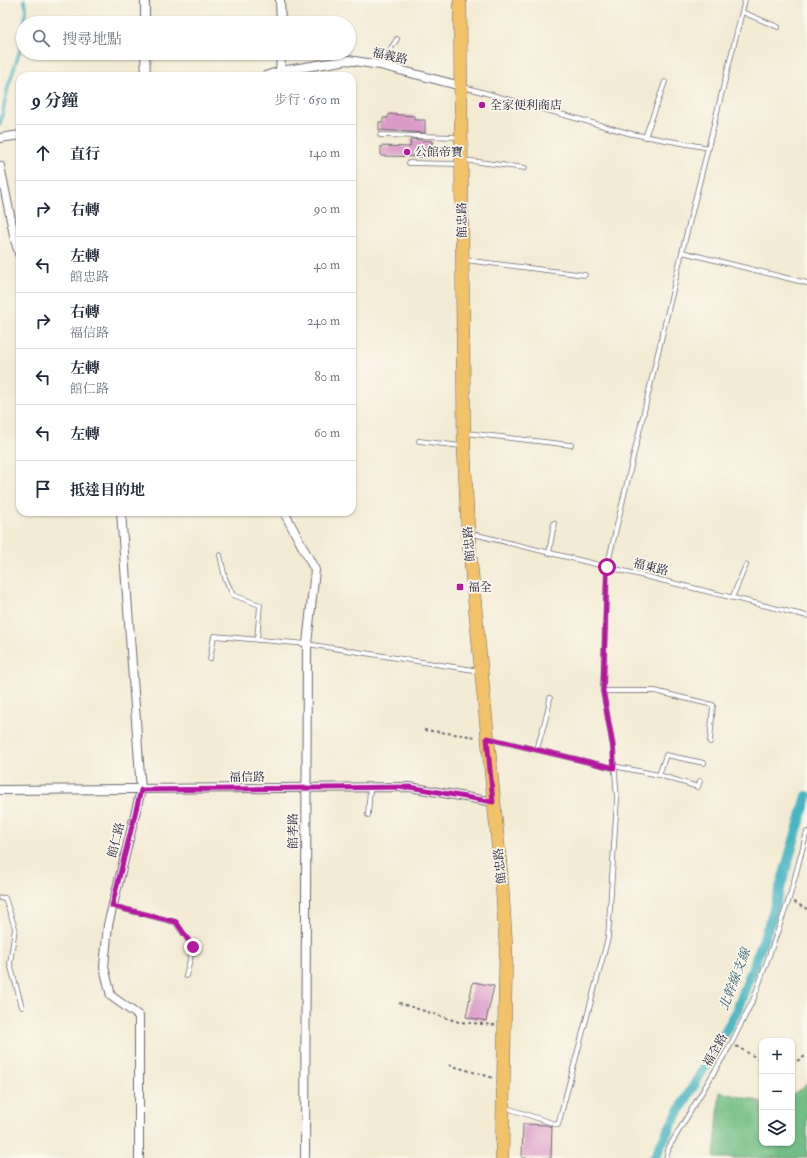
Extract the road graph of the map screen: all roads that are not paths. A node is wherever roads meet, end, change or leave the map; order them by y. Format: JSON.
{"nodes":[{"id":1,"x":145,"y":0,"type":"edge"},
{"id":2,"x":280,"y":0,"type":"edge"},
{"id":3,"x":460,"y":0,"type":"edge"},
{"id":4,"x":745,"y":0,"type":"edge"},
{"id":5,"x":742,"y":12,"type":"junction"},
{"id":6,"x":145,"y":16,"type":"edge"},
{"id":7,"x":280,"y":16,"type":"edge"},
{"id":8,"x":778,"y":27,"type":"dead end"},
{"id":9,"x":397,"y":39,"type":"dead end"},
{"id":10,"x":146,"y":60,"type":"edge"},
{"id":11,"x":280,"y":60,"type":"edge"},
{"id":12,"x":348,"y":60,"type":"edge"},
{"id":13,"x":348,"y":60,"type":"edge"},
{"id":14,"x":380,"y":65,"type":"junction"},
{"id":15,"x":146,"y":72,"type":"edge"},
{"id":16,"x":280,"y":72,"type":"edge"},
{"id":17,"x":285,"y":72,"type":"edge"},
{"id":18,"x":665,"y":82,"type":"dead end"},
{"id":19,"x":461,"y":86,"type":"junction"},
{"id":20,"x":380,"y":135,"type":"dead end"},
{"id":21,"x":16,"y":136,"type":"edge"},
{"id":22,"x":462,"y":137,"type":"junction"},
{"id":23,"x":645,"y":137,"type":"junction"},
{"id":24,"x":0,"y":138,"type":"edge"},
{"id":25,"x":709,"y":148,"type":"junction"},
{"id":26,"x":409,"y":162,"type":"dead end"},
{"id":27,"x":462,"y":162,"type":"junction"},
{"id":28,"x":0,"y":166,"type":"edge"},
{"id":29,"x":525,"y":168,"type":"dead end"},
{"id":30,"x":16,"y":245,"type":"edge"},
{"id":31,"x":682,"y":252,"type":"junction"},
{"id":32,"x":463,"y":260,"type":"junction"},
{"id":33,"x":585,"y":275,"type":"dead end"},
{"id":34,"x":807,"y":283,"type":"edge"},
{"id":35,"x":464,"y":433,"type":"junction"},
{"id":36,"x":419,"y":442,"type":"dead end"},
{"id":37,"x":571,"y":445,"type":"dead end"},
{"id":38,"x":464,"y":447,"type":"junction"},
{"id":39,"x":121,"y":516,"type":"edge"},
{"id":40,"x":286,"y":516,"type":"edge"},
{"id":41,"x":554,"y":523,"type":"dead end"},
{"id":42,"x":468,"y":533,"type":"junction"},
{"id":43,"x":550,"y":553,"type":"junction"},
{"id":44,"x":220,"y":555,"type":"dead end"},
{"id":45,"x":746,"y":565,"type":"dead end"},
{"id":46,"x":607,"y":567,"type":"junction"},
{"id":47,"x":732,"y":598,"type":"junction"},
{"id":48,"x":807,"y":616,"type":"edge"},
{"id":49,"x":257,"y":640,"type":"junction"},
{"id":50,"x":307,"y":644,"type":"junction"},
{"id":51,"x":210,"y":659,"type":"dead end"},
{"id":52,"x":480,"y":672,"type":"junction"},
{"id":53,"x":603,"y":691,"type":"junction"},
{"id":54,"x":550,"y":698,"type":"dead end"},
{"id":55,"x":487,"y":738,"type":"junction"},
{"id":56,"x":710,"y":742,"type":"dead end"},
{"id":57,"x":537,"y":750,"type":"junction"},
{"id":58,"x":704,"y":763,"type":"dead end"},
{"id":59,"x":614,"y":767,"type":"junction"},
{"id":60,"x":659,"y":775,"type":"junction"},
{"id":61,"x":700,"y":781,"type":"dead end"},
{"id":62,"x":370,"y":788,"type":"junction"},
{"id":63,"x":305,"y":789,"type":"junction"},
{"id":64,"x":0,"y":790,"type":"edge"},
{"id":65,"x":141,"y":790,"type":"junction"},
{"id":66,"x":493,"y":802,"type":"junction"},
{"id":67,"x":368,"y":815,"type":"dead end"},
{"id":68,"x":807,"y":832,"type":"edge"},
{"id":69,"x":0,"y":898,"type":"edge"},
{"id":70,"x":112,"y":906,"type":"junction"},
{"id":71,"x":186,"y":976,"type":"dead end"},
{"id":72,"x":22,"y":1007,"type":"dead end"},
{"id":73,"x":504,"y":1107,"type":"junction"},
{"id":74,"x":139,"y":1158,"type":"edge"},
{"id":75,"x":305,"y":1158,"type":"edge"},
{"id":76,"x":502,"y":1158,"type":"edge"},
{"id":77,"x":666,"y":1158,"type":"edge"}],
"edges":[{"from":1,"to":6,"type":"street"},
{"from":2,"to":7,"type":"street"},
{"from":3,"to":19,"type":"main road","name":"館忠路"},
{"from":4,"to":5,"type":"lane"},
{"from":5,"to":8,"type":"lane"},
{"from":5,"to":25,"type":"lane"},
{"from":9,"to":14,"type":"lane"},
{"from":10,"to":15,"type":"street"},
{"from":11,"to":16,"type":"street"},
{"from":12,"to":14,"type":"street","name":"福義路"},
{"from":13,"to":17,"type":"street","name":"福義路"},
{"from":14,"to":19,"type":"street","name":"福義路"},
{"from":18,"to":23,"type":"lane"},
{"from":19,"to":22,"type":"main road","name":"館忠路"},
{"from":19,"to":23,"type":"lane"},
{"from":20,"to":22,"type":"lane"},
{"from":21,"to":24,"type":"street"},
{"from":22,"to":27,"type":"main road","name":"館忠路"},
{"from":23,"to":25,"type":"lane"},
{"from":25,"to":31,"type":"lane"},
{"from":26,"to":27,"type":"lane"},
{"from":27,"to":29,"type":"lane"},
{"from":27,"to":32,"type":"main road","name":"館忠路"},
{"from":28,"to":30,"type":"street"},
{"from":31,"to":34,"type":"lane"},
{"from":31,"to":46,"type":"lane"},
{"from":32,"to":33,"type":"lane"},
{"from":32,"to":35,"type":"main road","name":"館忠路"},
{"from":35,"to":37,"type":"lane"},
{"from":35,"to":38,"type":"main road","name":"館忠路"},
{"from":36,"to":38,"type":"lane"},
{"from":38,"to":42,"type":"main road","name":"館忠路"},
{"from":39,"to":65,"type":"street","name":"館仁路"},
{"from":40,"to":50,"type":"street","name":"館孝路"},
{"from":41,"to":43,"type":"lane"},
{"from":42,"to":43,"type":"lane","name":"福東路"},
{"from":42,"to":52,"type":"main road","name":"館忠路"},
{"from":43,"to":46,"type":"lane","name":"福東路"},
{"from":44,"to":49,"type":"lane"},
{"from":45,"to":47,"type":"lane"},
{"from":46,"to":47,"type":"lane","name":"福東路"},
{"from":46,"to":53,"type":"lane"},
{"from":47,"to":48,"type":"lane","name":"福東路"},
{"from":49,"to":50,"type":"lane"},
{"from":49,"to":51,"type":"lane"},
{"from":50,"to":52,"type":"lane"},
{"from":50,"to":63,"type":"street","name":"館孝路"},
{"from":52,"to":55,"type":"main road","name":"館忠路"},
{"from":53,"to":56,"type":"lane"},
{"from":53,"to":59,"type":"lane"},
{"from":54,"to":57,"type":"lane"},
{"from":55,"to":57,"type":"lane"},
{"from":55,"to":66,"type":"main road","name":"館忠路"},
{"from":57,"to":59,"type":"lane"},
{"from":58,"to":60,"type":"lane"},
{"from":59,"to":60,"type":"lane"},
{"from":59,"to":73,"type":"lane"},
{"from":60,"to":61,"type":"lane"},
{"from":62,"to":63,"type":"street","name":"福信路"},
{"from":62,"to":66,"type":"street","name":"福信路"},
{"from":62,"to":67,"type":"lane"},
{"from":63,"to":65,"type":"street","name":"福信路"},
{"from":63,"to":75,"type":"street","name":"館孝路"},
{"from":64,"to":65,"type":"street","name":"福信路"},
{"from":65,"to":70,"type":"street","name":"館仁路"},
{"from":66,"to":73,"type":"main road","name":"館忠路"},
{"from":68,"to":77,"type":"lane","name":"福全路"},
{"from":69,"to":72,"type":"lane"},
{"from":70,"to":71,"type":"lane"},
{"from":70,"to":74,"type":"street","name":"館仁路"},
{"from":73,"to":76,"type":"main road","name":"館忠路"}]}
